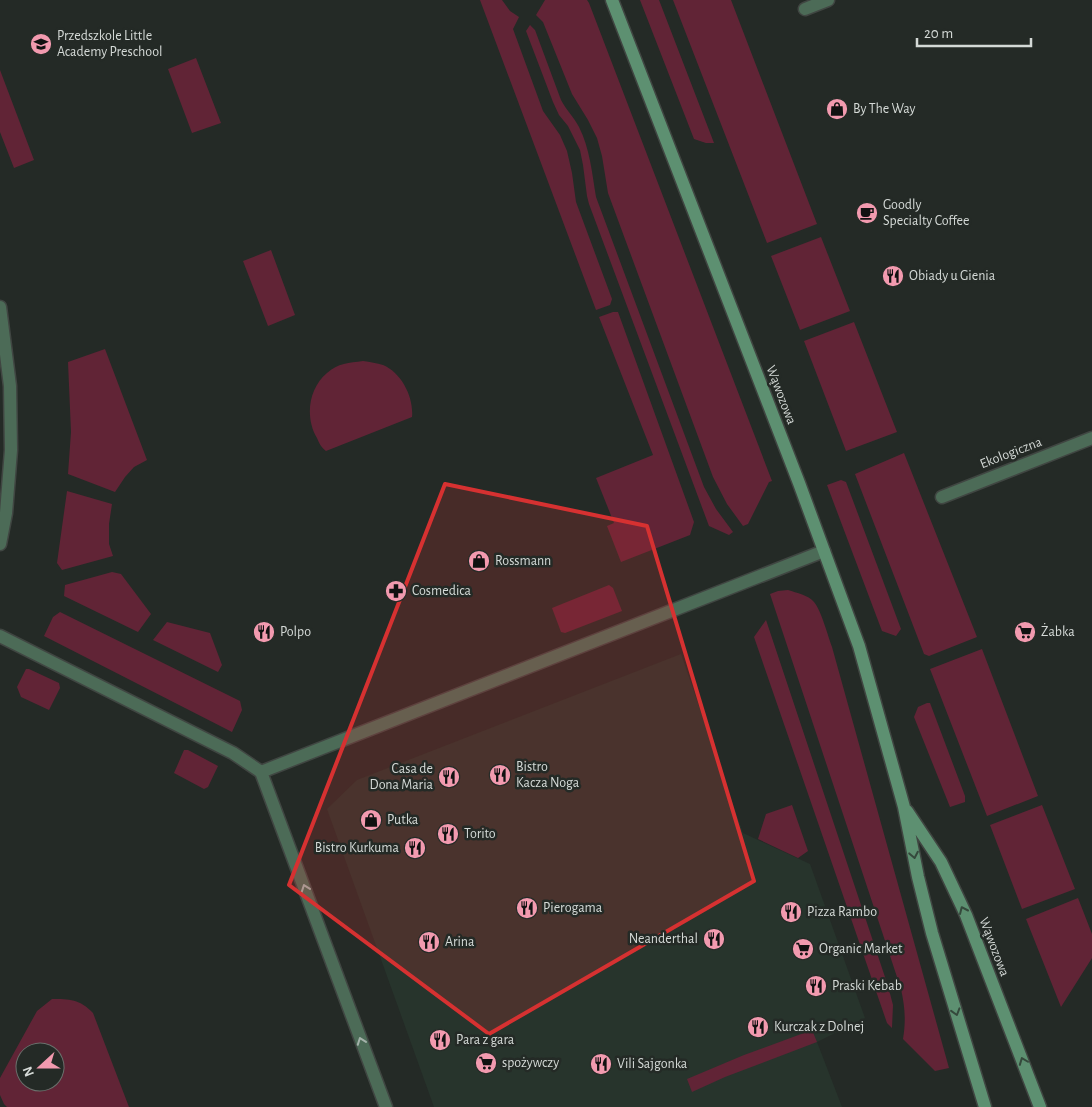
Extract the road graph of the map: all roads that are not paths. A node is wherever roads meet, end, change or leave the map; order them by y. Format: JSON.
{"nodes":[{"id":1,"x":612,"y":0,"type":"edge"},
{"id":2,"x":828,"y":0,"type":"edge"},
{"id":3,"x":805,"y":8,"type":"dead end"},
{"id":4,"x":0,"y":307,"type":"edge"},
{"id":5,"x":1092,"y":438,"type":"edge"},
{"id":6,"x":942,"y":498,"type":"dead end"},
{"id":7,"x":0,"y":544,"type":"edge"},
{"id":8,"x":824,"y":551,"type":"junction"},
{"id":9,"x":0,"y":636,"type":"edge"},
{"id":10,"x":261,"y":772,"type":"junction"},
{"id":11,"x":904,"y":807,"type":"junction"},
{"id":12,"x":386,"y":1107,"type":"edge"},
{"id":13,"x":985,"y":1107,"type":"edge"},
{"id":14,"x":1040,"y":1107,"type":"edge"}],
"edges":[{"from":1,"to":8,"type":"street","name":"Wąwozowa"},
{"from":2,"to":3,"type":"street"},
{"from":4,"to":7,"type":"street"},
{"from":5,"to":6,"type":"street","name":"Ekologiczna"},
{"from":8,"to":10,"type":"street"},
{"from":8,"to":11,"type":"street","name":"Wąwozowa"},
{"from":9,"to":10,"type":"street"},
{"from":12,"to":10,"type":"street","one_way":true},
{"from":11,"to":13,"type":"street","name":"Wąwozowa","one_way":true},
{"from":14,"to":11,"type":"street","name":"Wąwozowa","one_way":true}]}
